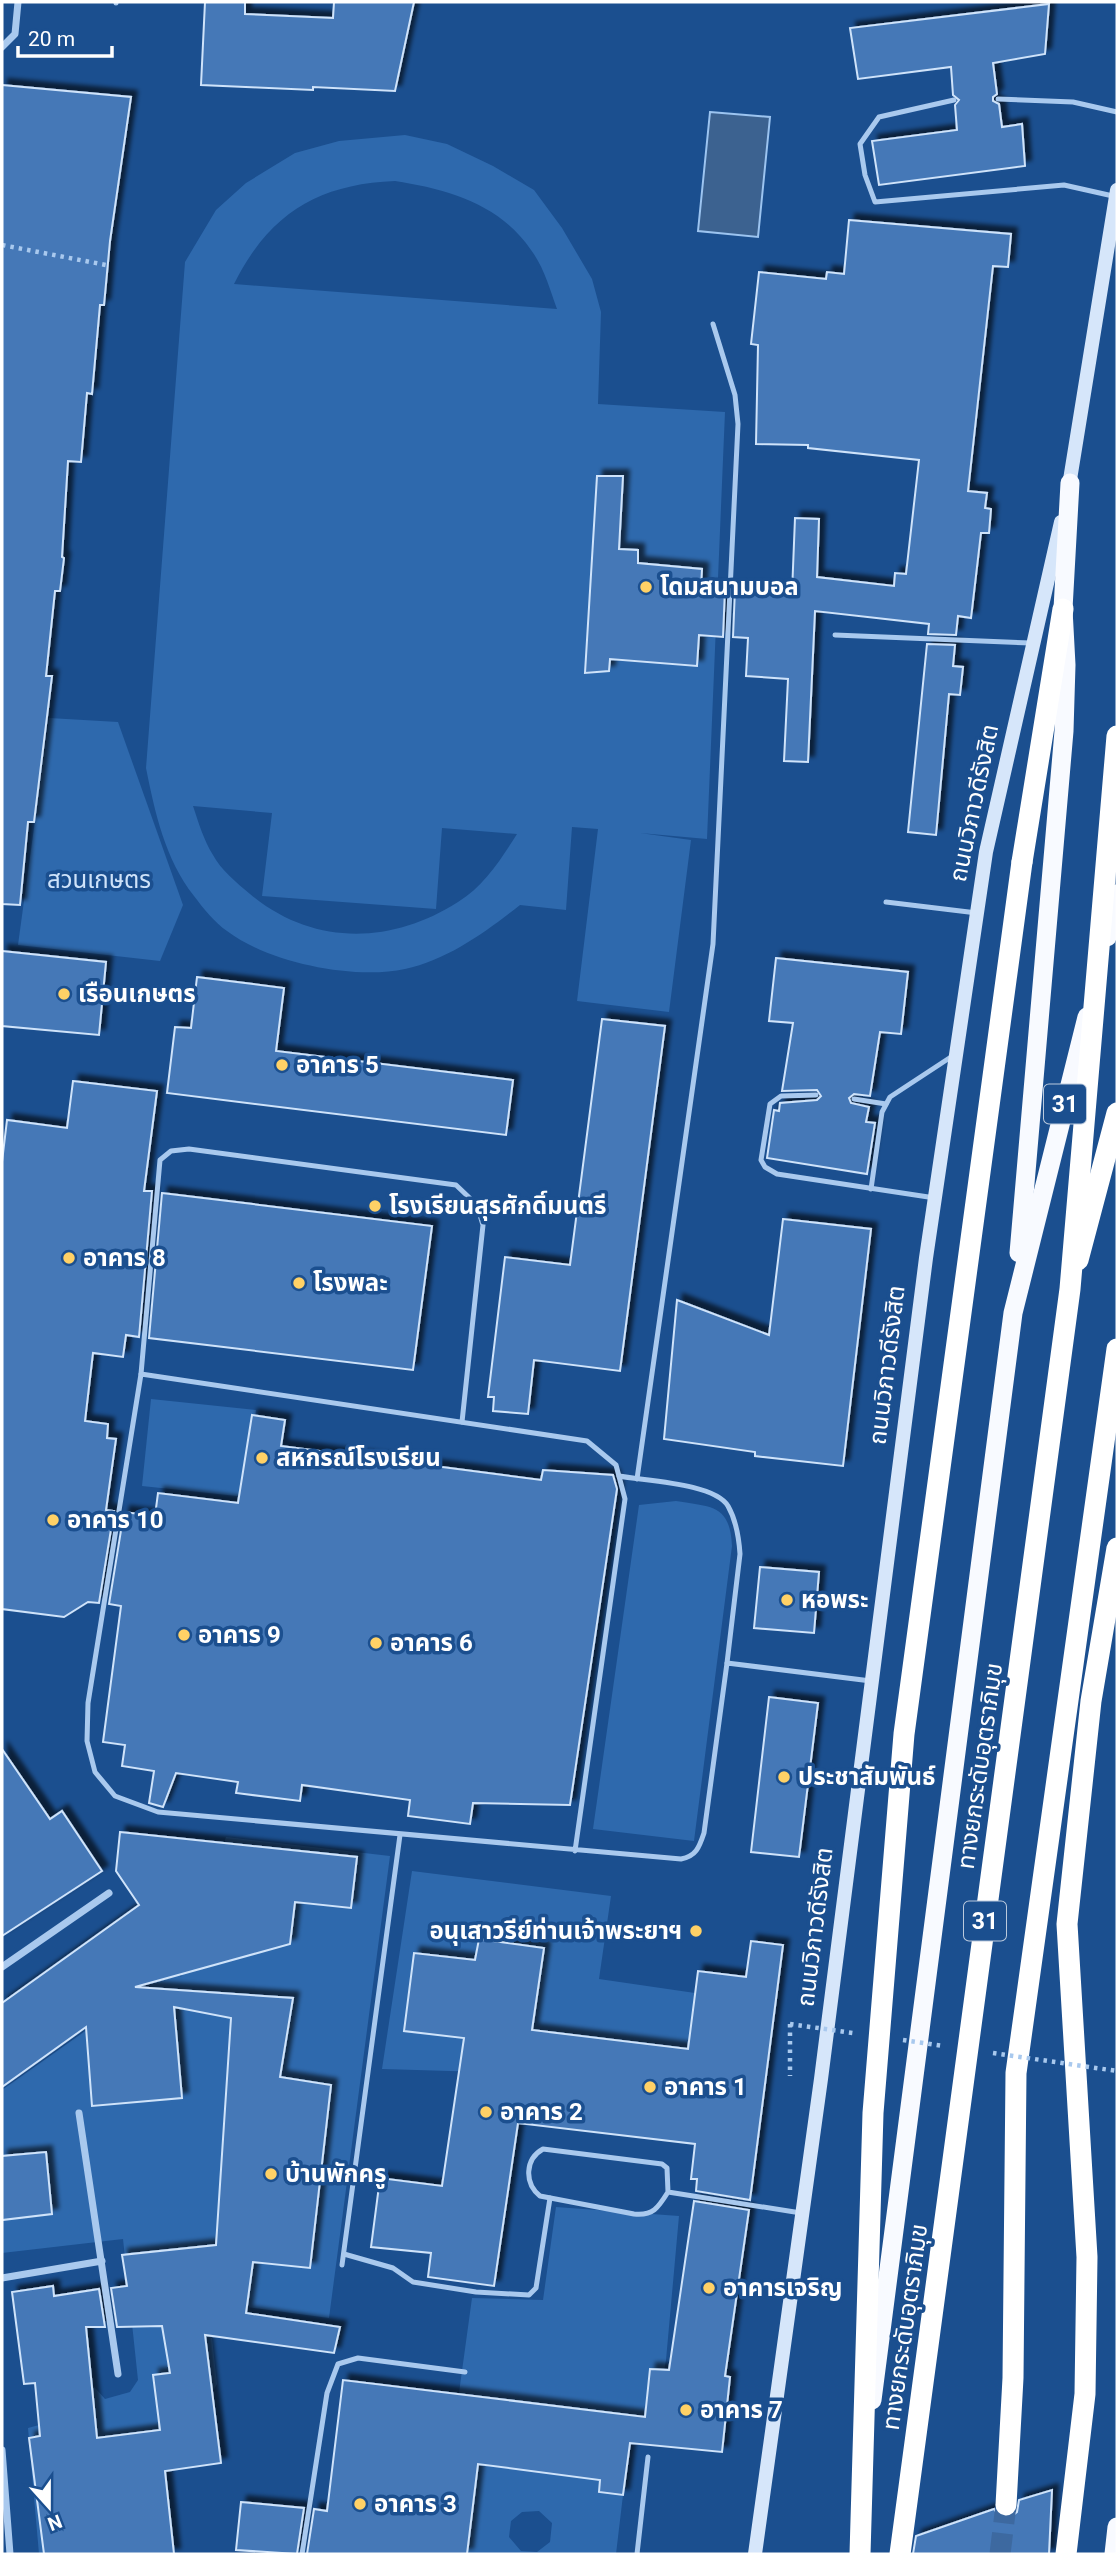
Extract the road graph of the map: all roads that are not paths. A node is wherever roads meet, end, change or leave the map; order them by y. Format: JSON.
{"nodes":[{"id":1,"x":18,"y":2,"type":"edge"},
{"id":2,"x":2,"y":47,"type":"edge"},
{"id":3,"x":998,"y":99,"type":"dead end"},
{"id":4,"x":954,"y":100,"type":"dead end"},
{"id":5,"x":1117,"y":112,"type":"edge"},
{"id":6,"x":1117,"y":193,"type":"edge"},
{"id":7,"x":712,"y":324,"type":"dead end"},
{"id":8,"x":1070,"y":483,"type":"junction"},
{"id":9,"x":1063,"y":609,"type":"junction"},
{"id":10,"x":835,"y":635,"type":"dead end"},
{"id":11,"x":1034,"y":643,"type":"junction"},
{"id":12,"x":1117,"y":736,"type":"edge"},
{"id":13,"x":1117,"y":894,"type":"edge"},
{"id":14,"x":886,"y":902,"type":"dead end"},
{"id":15,"x":977,"y":913,"type":"junction"},
{"id":16,"x":957,"y":1053,"type":"junction"},
{"id":17,"x":816,"y":1095,"type":"dead end"},
{"id":18,"x":854,"y":1099,"type":"dead end"},
{"id":19,"x":886,"y":1104,"type":"junction"},
{"id":20,"x":1117,"y":1113,"type":"edge"},
{"id":21,"x":871,"y":1189,"type":"junction"},
{"id":22,"x":935,"y":1198,"type":"junction"},
{"id":23,"x":1070,"y":1289,"type":"junction"},
{"id":24,"x":1013,"y":1313,"type":"junction"},
{"id":25,"x":1117,"y":1349,"type":"edge"},
{"id":26,"x":141,"y":1374,"type":"junction"},
{"id":27,"x":462,"y":1422,"type":"junction"},
{"id":28,"x":619,"y":1476,"type":"junction"},
{"id":29,"x":637,"y":1479,"type":"junction"},
{"id":30,"x":1117,"y":1548,"type":"edge"},
{"id":31,"x":727,"y":1663,"type":"junction"},
{"id":32,"x":871,"y":1681,"type":"junction"},
{"id":33,"x":400,"y":1835,"type":"junction"},
{"id":34,"x":575,"y":1851,"type":"junction"},
{"id":35,"x":109,"y":1893,"type":"dead end"},
{"id":36,"x":2,"y":1967,"type":"edge"},
{"id":37,"x":79,"y":2113,"type":"dead end"},
{"id":38,"x":668,"y":2192,"type":"junction"},
{"id":39,"x":550,"y":2198,"type":"junction"},
{"id":40,"x":802,"y":2213,"type":"junction"},
{"id":41,"x":344,"y":2254,"type":"junction"},
{"id":42,"x":102,"y":2261,"type":"junction"},
{"id":43,"x":342,"y":2265,"type":"dead end"},
{"id":44,"x":2,"y":2278,"type":"edge"},
{"id":45,"x":465,"y":2372,"type":"dead end"},
{"id":46,"x":118,"y":2374,"type":"dead end"},
{"id":47,"x":2,"y":2450,"type":"edge"},
{"id":48,"x":648,"y":2457,"type":"dead end"},
{"id":49,"x":1006,"y":2505,"type":"tunnel mouth"},
{"id":50,"x":1117,"y":2527,"type":"edge"},
{"id":51,"x":10,"y":2554,"type":"edge"},
{"id":52,"x":302,"y":2554,"type":"edge"},
{"id":53,"x":637,"y":2554,"type":"edge"},
{"id":54,"x":755,"y":2554,"type":"edge"},
{"id":55,"x":852,"y":2554,"type":"edge"},
{"id":56,"x":860,"y":2554,"type":"edge"},
{"id":57,"x":900,"y":2554,"type":"edge"},
{"id":58,"x":1066,"y":2554,"type":"edge"},
{"id":59,"x":1114,"y":2554,"type":"edge"}],
"edges":[{"from":1,"to":2,"type":"street"},
{"from":3,"to":5,"type":"lane"},
{"from":4,"to":6,"type":"lane"},
{"from":6,"to":8,"type":"main road","name":"ถนนวิภาวดีรังสิต"},
{"from":7,"to":29,"type":"lane"},
{"from":8,"to":9,"type":"highway"},
{"from":8,"to":11,"type":"main road","name":"ถนนวิภาวดีรังสิต"},
{"from":9,"to":24,"type":"highway"},
{"from":9,"to":56,"type":"highway","bridge":true},
{"from":10,"to":11,"type":"lane"},
{"from":11,"to":15,"type":"main road","name":"ถนนวิภาวดีรังสิต"},
{"from":12,"to":23,"type":"highway","bridge":true},
{"from":13,"to":24,"type":"highway","number":"31"},
{"from":14,"to":15,"type":"lane"},
{"from":15,"to":16,"type":"main road","name":"ถนนวิภาวดีรังสิต"},
{"from":16,"to":19,"type":"lane"},
{"from":16,"to":22,"type":"main road","name":"ถนนวิภาวดีรังสิต"},
{"from":17,"to":21,"type":"lane"},
{"from":18,"to":19,"type":"lane"},
{"from":19,"to":21,"type":"lane"},
{"from":20,"to":23,"type":"highway","name":"ทางยกระดับอุตราภิมุข","number":"31","bridge":true},
{"from":21,"to":22,"type":"lane"},
{"from":22,"to":32,"type":"main road","name":"ถนนวิภาวดีรังสิต"},
{"from":23,"to":57,"type":"highway","name":"ทางยกระดับอุตราภิมุข","number":"31","bridge":true},
{"from":24,"to":55,"type":"highway","number":"31"},
{"from":25,"to":49,"type":"highway","number":"31"},
{"from":26,"to":27,"type":"lane"},
{"from":26,"to":27,"type":"lane"},
{"from":26,"to":33,"type":"lane"},
{"from":27,"to":28,"type":"lane"},
{"from":28,"to":29,"type":"lane"},
{"from":28,"to":34,"type":"lane"},
{"from":29,"to":31,"type":"lane"},
{"from":30,"to":58,"type":"highway"},
{"from":31,"to":32,"type":"lane"},
{"from":31,"to":34,"type":"lane"},
{"from":32,"to":40,"type":"main road","name":"ถนนวิภาวดีรังสิต"},
{"from":33,"to":34,"type":"lane"},
{"from":33,"to":41,"type":"lane"},
{"from":35,"to":36,"type":"street"},
{"from":37,"to":42,"type":"street"},
{"from":38,"to":39,"type":"lane"},
{"from":38,"to":39,"type":"lane"},
{"from":38,"to":40,"type":"lane"},
{"from":39,"to":41,"type":"lane"},
{"from":40,"to":54,"type":"main road","name":"ถนนวิภาวดีรังสิต"},
{"from":41,"to":43,"type":"lane"},
{"from":42,"to":44,"type":"street"},
{"from":42,"to":46,"type":"street"},
{"from":45,"to":52,"type":"lane"},
{"from":47,"to":51,"type":"street"},
{"from":48,"to":53,"type":"lane"},
{"from":50,"to":59,"type":"highway"}]}
